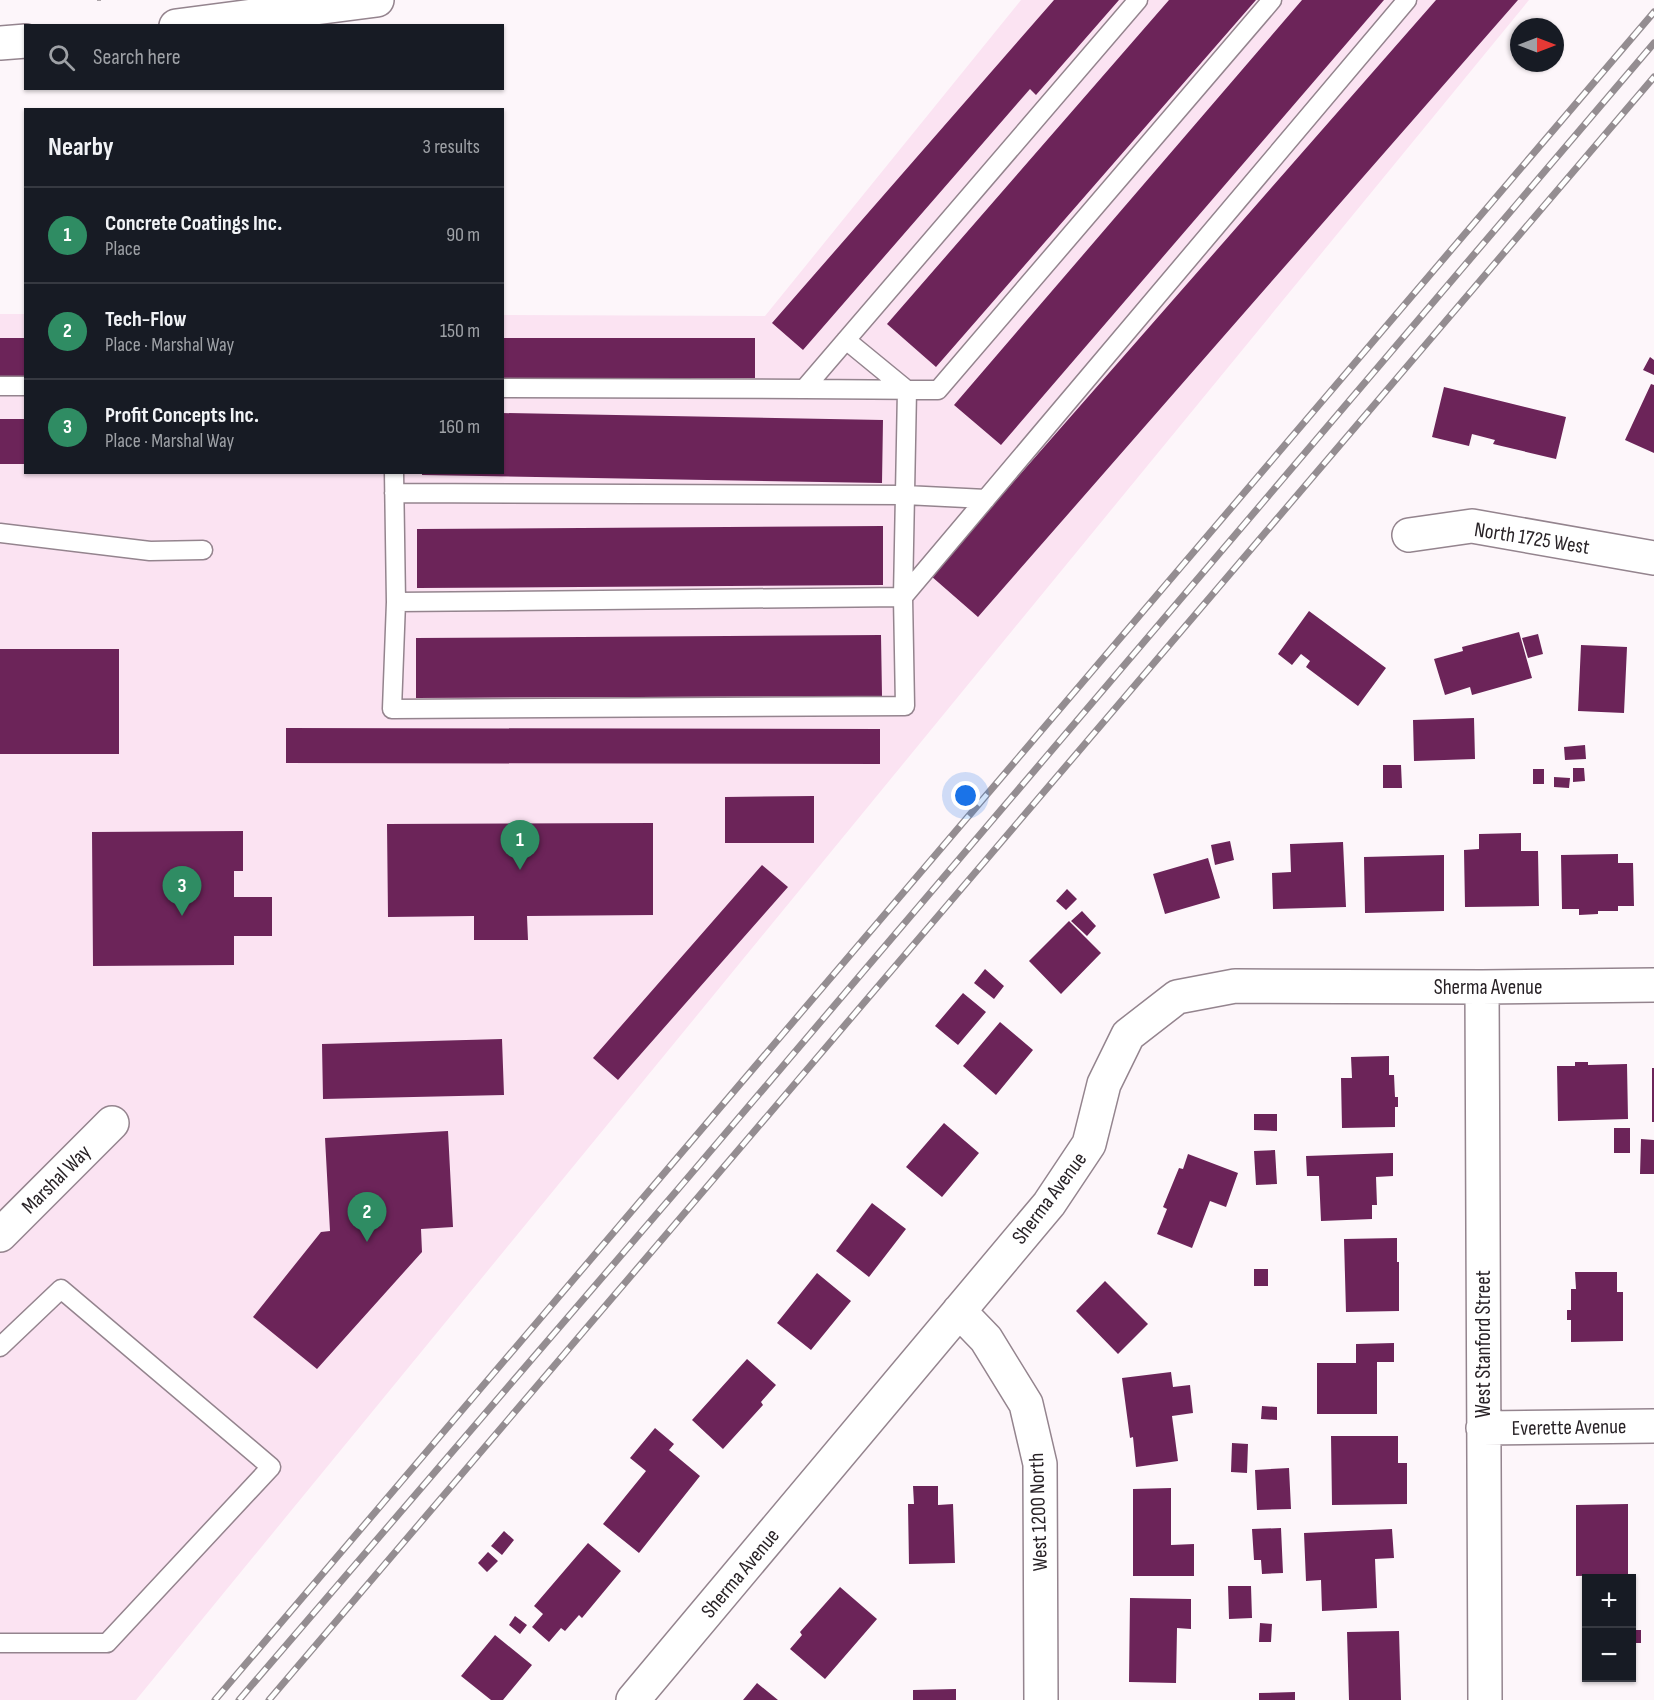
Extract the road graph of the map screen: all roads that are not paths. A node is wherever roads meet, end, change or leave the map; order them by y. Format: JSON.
{"nodes":[{"id":1,"x":1138,"y":0,"type":"edge"},
{"id":2,"x":1272,"y":0,"type":"edge"},
{"id":3,"x":1407,"y":0,"type":"edge"},
{"id":4,"x":366,"y":1,"type":"edge"},
{"id":5,"x":212,"y":11,"type":"edge"},
{"id":6,"x":181,"y":24,"type":"edge"},
{"id":7,"x":24,"y":41,"type":"edge"},
{"id":8,"x":0,"y":44,"type":"edge"},
{"id":9,"x":846,"y":340,"type":"junction"},
{"id":10,"x":0,"y":386,"type":"edge"},
{"id":11,"x":24,"y":386,"type":"edge"},
{"id":12,"x":504,"y":388,"type":"edge"},
{"id":13,"x":804,"y":389,"type":"junction"},
{"id":14,"x":907,"y":390,"type":"junction"},
{"id":15,"x":394,"y":474,"type":"edge"},
{"id":16,"x":394,"y":493,"type":"junction"},
{"id":17,"x":905,"y":495,"type":"junction"},
{"id":18,"x":986,"y":499,"type":"junction"},
{"id":19,"x":0,"y":533,"type":"edge"},
{"id":20,"x":1409,"y":535,"type":"dead end"},
{"id":21,"x":203,"y":550,"type":"dead end"},
{"id":22,"x":1654,"y":558,"type":"edge"},
{"id":23,"x":903,"y":597,"type":"junction"},
{"id":24,"x":396,"y":602,"type":"junction"},
{"id":25,"x":1654,"y":985,"type":"edge"},
{"id":26,"x":1482,"y":987,"type":"junction"},
{"id":27,"x":112,"y":1123,"type":"dead end"},
{"id":28,"x":0,"y":1235,"type":"edge"},
{"id":29,"x":959,"y":1311,"type":"junction"},
{"id":30,"x":0,"y":1347,"type":"edge"},
{"id":31,"x":1654,"y":1426,"type":"edge"},
{"id":32,"x":1483,"y":1428,"type":"junction"},
{"id":33,"x":0,"y":1643,"type":"edge"},
{"id":34,"x":633,"y":1700,"type":"edge"},
{"id":35,"x":1041,"y":1700,"type":"edge"},
{"id":36,"x":1485,"y":1700,"type":"edge"}],
"edges":[{"from":1,"to":9,"type":"lane"},
{"from":2,"to":14,"type":"lane"},
{"from":3,"to":18,"type":"lane"},
{"from":4,"to":5,"type":"street"},
{"from":5,"to":6,"type":"street"},
{"from":7,"to":8,"type":"street"},
{"from":9,"to":13,"type":"lane"},
{"from":9,"to":14,"type":"lane"},
{"from":10,"to":11,"type":"lane"},
{"from":12,"to":13,"type":"lane"},
{"from":13,"to":14,"type":"lane"},
{"from":14,"to":17,"type":"lane"},
{"from":15,"to":16,"type":"lane"},
{"from":16,"to":17,"type":"lane"},
{"from":16,"to":24,"type":"lane"},
{"from":17,"to":18,"type":"lane"},
{"from":17,"to":23,"type":"lane"},
{"from":18,"to":23,"type":"lane"},
{"from":19,"to":21,"type":"lane"},
{"from":20,"to":22,"type":"street","name":"North 1725 West"},
{"from":23,"to":24,"type":"lane"},
{"from":23,"to":24,"type":"lane"},
{"from":25,"to":26,"type":"street","name":"Sherma Avenue"},
{"from":26,"to":29,"type":"street","name":"Sherma Avenue"},
{"from":26,"to":32,"type":"street","name":"West Stanford Street"},
{"from":27,"to":28,"type":"street","name":"Marshal Way"},
{"from":29,"to":34,"type":"street","name":"Sherma Avenue"},
{"from":29,"to":35,"type":"street","name":"West 1200 North"},
{"from":30,"to":33,"type":"lane"},
{"from":31,"to":32,"type":"street","name":"Everette Avenue"},
{"from":32,"to":36,"type":"street","name":"West Stanford Street"}]}
